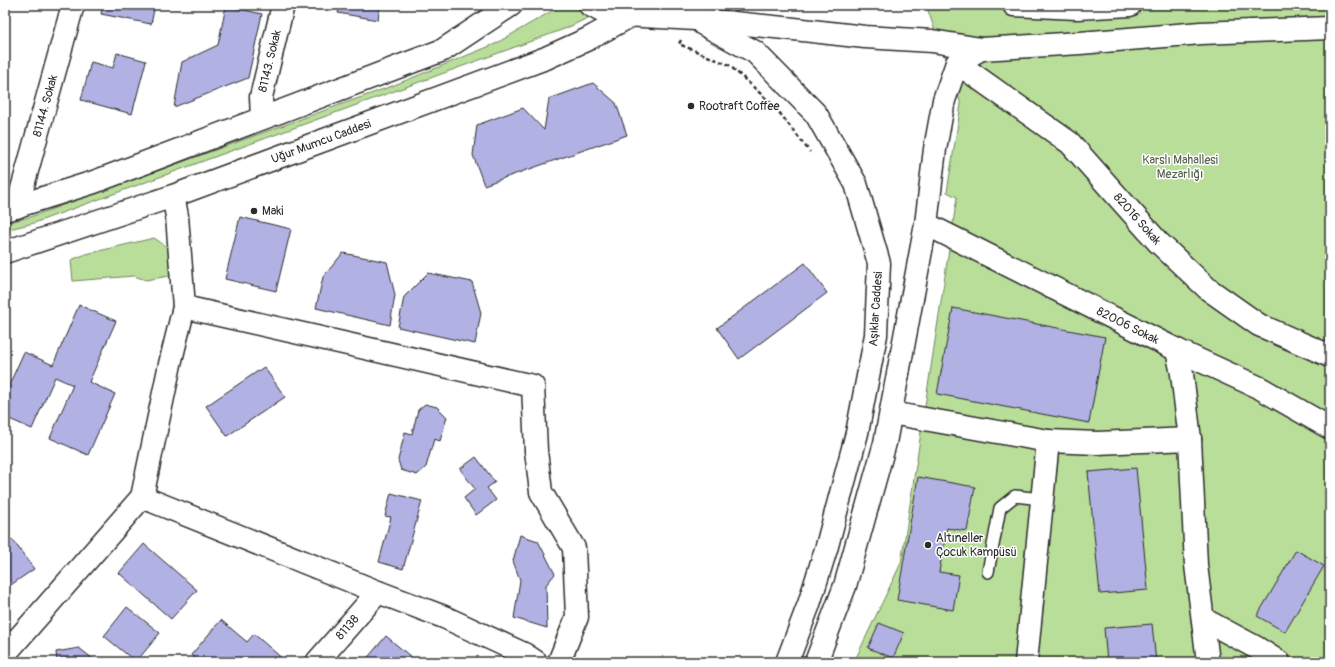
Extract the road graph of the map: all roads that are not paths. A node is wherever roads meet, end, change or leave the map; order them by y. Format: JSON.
{"nodes":[{"id":1,"x":73,"y":5,"type":"edge"},
{"id":2,"x":283,"y":5,"type":"edge"},
{"id":3,"x":511,"y":5,"type":"edge"},
{"id":4,"x":590,"y":5,"type":"edge"},
{"id":5,"x":667,"y":5,"type":"edge"},
{"id":6,"x":1014,"y":5,"type":"edge"},
{"id":7,"x":1130,"y":5,"type":"edge"},
{"id":8,"x":638,"y":15,"type":"junction"},
{"id":9,"x":695,"y":19,"type":"junction"},
{"id":10,"x":1330,"y":28,"type":"edge"},
{"id":11,"x":981,"y":49,"type":"junction"},
{"id":12,"x":957,"y":63,"type":"junction"},
{"id":13,"x":262,"y":118,"type":"junction"},
{"id":14,"x":173,"y":196,"type":"junction"},
{"id":15,"x":11,"y":209,"type":"edge"},
{"id":16,"x":926,"y":224,"type":"junction"},
{"id":17,"x":5,"y":252,"type":"edge"},
{"id":18,"x":184,"y":307,"type":"junction"},
{"id":19,"x":1177,"y":350,"type":"junction"},
{"id":20,"x":1330,"y":356,"type":"edge"},
{"id":21,"x":891,"y":413,"type":"junction"},
{"id":22,"x":1330,"y":428,"type":"edge"},
{"id":23,"x":1190,"y":439,"type":"junction"},
{"id":24,"x":1048,"y":441,"type":"junction"},
{"id":25,"x":142,"y":497,"type":"junction"},
{"id":26,"x":1041,"y":499,"type":"junction"},
{"id":27,"x":988,"y":572,"type":"dead end"},
{"id":28,"x":378,"y":592,"type":"junction"},
{"id":29,"x":1204,"y":619,"type":"junction"},
{"id":30,"x":5,"y":654,"type":"edge"},
{"id":31,"x":317,"y":662,"type":"edge"},
{"id":32,"x":536,"y":662,"type":"edge"},
{"id":33,"x":559,"y":662,"type":"edge"},
{"id":34,"x":787,"y":662,"type":"edge"},
{"id":35,"x":816,"y":662,"type":"edge"},
{"id":36,"x":1026,"y":662,"type":"edge"},
{"id":37,"x":1208,"y":662,"type":"edge"},
{"id":38,"x":1279,"y":662,"type":"edge"}],
"edges":[{"from":1,"to":15,"type":"street","name":"81144. Sokak"},
{"from":2,"to":13,"type":"street","name":"81143. Sokak"},
{"from":3,"to":13,"type":"street"},
{"from":4,"to":8,"type":"street"},
{"from":5,"to":8,"type":"street","name":"Uğur Mumcu Caddesi"},
{"from":6,"to":7,"type":"street"},
{"from":8,"to":9,"type":"street"},
{"from":8,"to":14,"type":"street","name":"Uğur Mumcu Caddesi"},
{"from":9,"to":11,"type":"street"},
{"from":9,"to":34,"type":"street","name":"Aşıklar Caddesi"},
{"from":10,"to":11,"type":"street"},
{"from":11,"to":12,"type":"street"},
{"from":12,"to":16,"type":"street"},
{"from":12,"to":20,"type":"street","name":"82016 Sokak"},
{"from":13,"to":15,"type":"street"},
{"from":14,"to":17,"type":"street","name":"Uğur Mumcu Caddesi"},
{"from":14,"to":18,"type":"street"},
{"from":16,"to":19,"type":"street","name":"82006 Sokak"},
{"from":16,"to":21,"type":"street"},
{"from":18,"to":25,"type":"street"},
{"from":18,"to":33,"type":"street"},
{"from":19,"to":22,"type":"street","name":"82006 Sokak"},
{"from":19,"to":23,"type":"street"},
{"from":21,"to":24,"type":"street"},
{"from":21,"to":35,"type":"street"},
{"from":23,"to":24,"type":"street"},
{"from":23,"to":29,"type":"street"},
{"from":24,"to":26,"type":"street"},
{"from":25,"to":28,"type":"street"},
{"from":25,"to":30,"type":"street"},
{"from":26,"to":27,"type":"lane"},
{"from":26,"to":36,"type":"street"},
{"from":28,"to":31,"type":"street","name":"81138"},
{"from":28,"to":32,"type":"street"},
{"from":29,"to":37,"type":"street"},
{"from":29,"to":38,"type":"street"}]}
